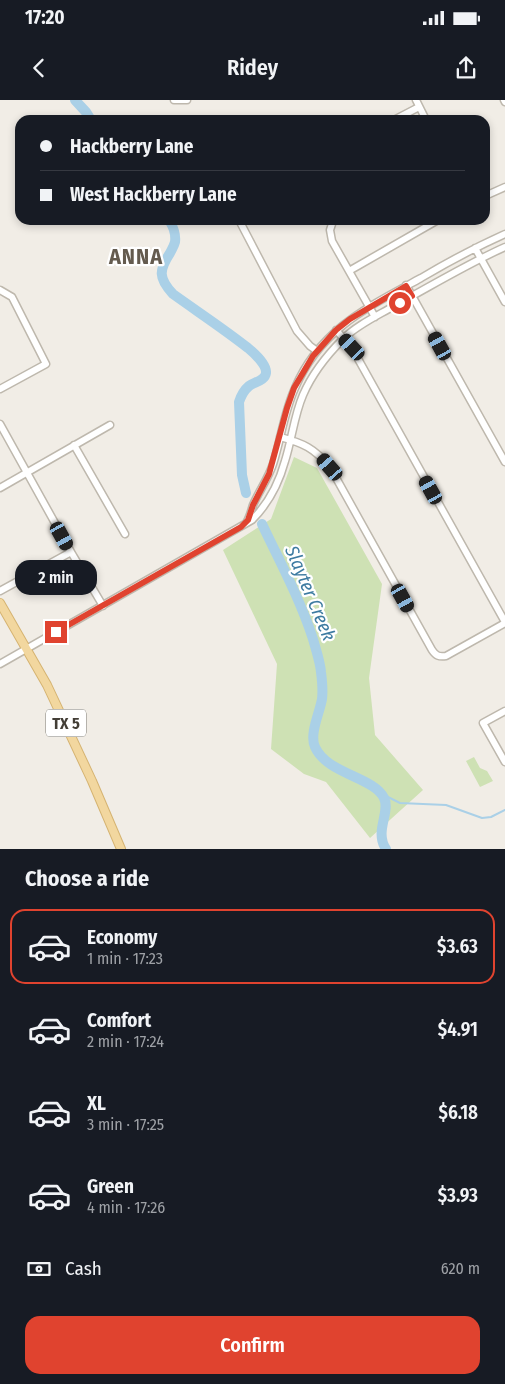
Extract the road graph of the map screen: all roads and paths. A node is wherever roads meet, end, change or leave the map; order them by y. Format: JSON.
{"nodes":[{"id":1,"x":174,"y":100,"type":"edge"},
{"id":2,"x":187,"y":100,"type":"edge"},
{"id":3,"x":416,"y":100,"type":"edge"},
{"id":4,"x":419,"y":107,"type":"junction"},
{"id":5,"x":404,"y":115,"type":"edge"},
{"id":6,"x":423,"y":115,"type":"edge"},
{"id":7,"x":505,"y":188,"type":"edge"},
{"id":8,"x":490,"y":194,"type":"edge"},
{"id":9,"x":242,"y":225,"type":"edge"},
{"id":10,"x":332,"y":225,"type":"edge"},
{"id":11,"x":429,"y":225,"type":"edge"},
{"id":12,"x":505,"y":234,"type":"edge"},
{"id":13,"x":505,"y":247,"type":"edge"},
{"id":14,"x":475,"y":248,"type":"junction"},
{"id":15,"x":480,"y":258,"type":"junction"},
{"id":16,"x":349,"y":270,"type":"junction"},
{"id":17,"x":406,"y":286,"type":"junction"},
{"id":18,"x":0,"y":290,"type":"edge"},
{"id":19,"x":503,"y":294,"type":"edge"},
{"id":20,"x":412,"y":296,"type":"junction"},
{"id":21,"x":505,"y":302,"type":"edge"},
{"id":22,"x":369,"y":306,"type":"junction"},
{"id":23,"x":375,"y":317,"type":"junction"},
{"id":24,"x":336,"y":330,"type":"junction"},
{"id":25,"x":343,"y":338,"type":"junction"},
{"id":26,"x":317,"y":351,"type":"junction"},
{"id":27,"x":0,"y":389,"type":"edge"},
{"id":28,"x":0,"y":424,"type":"edge"},
{"id":29,"x":110,"y":425,"type":"dead end"},
{"id":30,"x":280,"y":437,"type":"junction"},
{"id":31,"x":290,"y":440,"type":"junction"},
{"id":32,"x":74,"y":445,"type":"junction"},
{"id":33,"x":505,"y":462,"type":"edge"},
{"id":34,"x":27,"y":473,"type":"junction"},
{"id":35,"x":0,"y":488,"type":"edge"},
{"id":36,"x":241,"y":527,"type":"junction"},
{"id":37,"x":125,"y":534,"type":"dead end"},
{"id":38,"x":71,"y":552,"type":"junction"},
{"id":39,"x":0,"y":591,"type":"edge"},
{"id":40,"x":0,"y":603,"type":"edge"},
{"id":41,"x":103,"y":606,"type":"junction"},
{"id":42,"x":505,"y":623,"type":"edge"},
{"id":43,"x":26,"y":650,"type":"junction"},
{"id":44,"x":0,"y":664,"type":"edge"},
{"id":45,"x":505,"y":711,"type":"edge"},
{"id":46,"x":505,"y":762,"type":"edge"},
{"id":47,"x":121,"y":849,"type":"edge"}],
"edges":[{"from":1,"to":2,"type":"street"},
{"from":3,"to":4,"type":"street"},
{"from":4,"to":5,"type":"street"},
{"from":4,"to":6,"type":"street"},
{"from":7,"to":8,"type":"street"},
{"from":9,"to":26,"type":"street"},
{"from":10,"to":16,"type":"street"},
{"from":11,"to":16,"type":"street"},
{"from":12,"to":14,"type":"street"},
{"from":13,"to":15,"type":"street"},
{"from":14,"to":15,"type":"street"},
{"from":14,"to":17,"type":"street"},
{"from":15,"to":19,"type":"street"},
{"from":15,"to":20,"type":"street"},
{"from":16,"to":22,"type":"street"},
{"from":17,"to":20,"type":"street"},
{"from":17,"to":22,"type":"street"},
{"from":18,"to":27,"type":"street"},
{"from":19,"to":21,"type":"street"},
{"from":20,"to":23,"type":"street"},
{"from":20,"to":33,"type":"street"},
{"from":22,"to":23,"type":"street"},
{"from":22,"to":24,"type":"street"},
{"from":23,"to":25,"type":"street"},
{"from":24,"to":25,"type":"street"},
{"from":24,"to":26,"type":"street"},
{"from":25,"to":31,"type":"street"},
{"from":25,"to":42,"type":"street"},
{"from":26,"to":30,"type":"street"},
{"from":28,"to":34,"type":"street"},
{"from":29,"to":32,"type":"street"},
{"from":30,"to":31,"type":"street"},
{"from":30,"to":36,"type":"street"},
{"from":31,"to":36,"type":"street"},
{"from":31,"to":42,"type":"street"},
{"from":32,"to":34,"type":"street"},
{"from":32,"to":37,"type":"street"},
{"from":34,"to":35,"type":"street"},
{"from":34,"to":38,"type":"street"},
{"from":36,"to":41,"type":"street"},
{"from":38,"to":39,"type":"street"},
{"from":38,"to":41,"type":"street"},
{"from":40,"to":43,"type":"main road","number":"TX 5"},
{"from":41,"to":43,"type":"street"},
{"from":43,"to":44,"type":"street"},
{"from":43,"to":47,"type":"main road","number":"TX 5"},
{"from":45,"to":46,"type":"street"}]}
